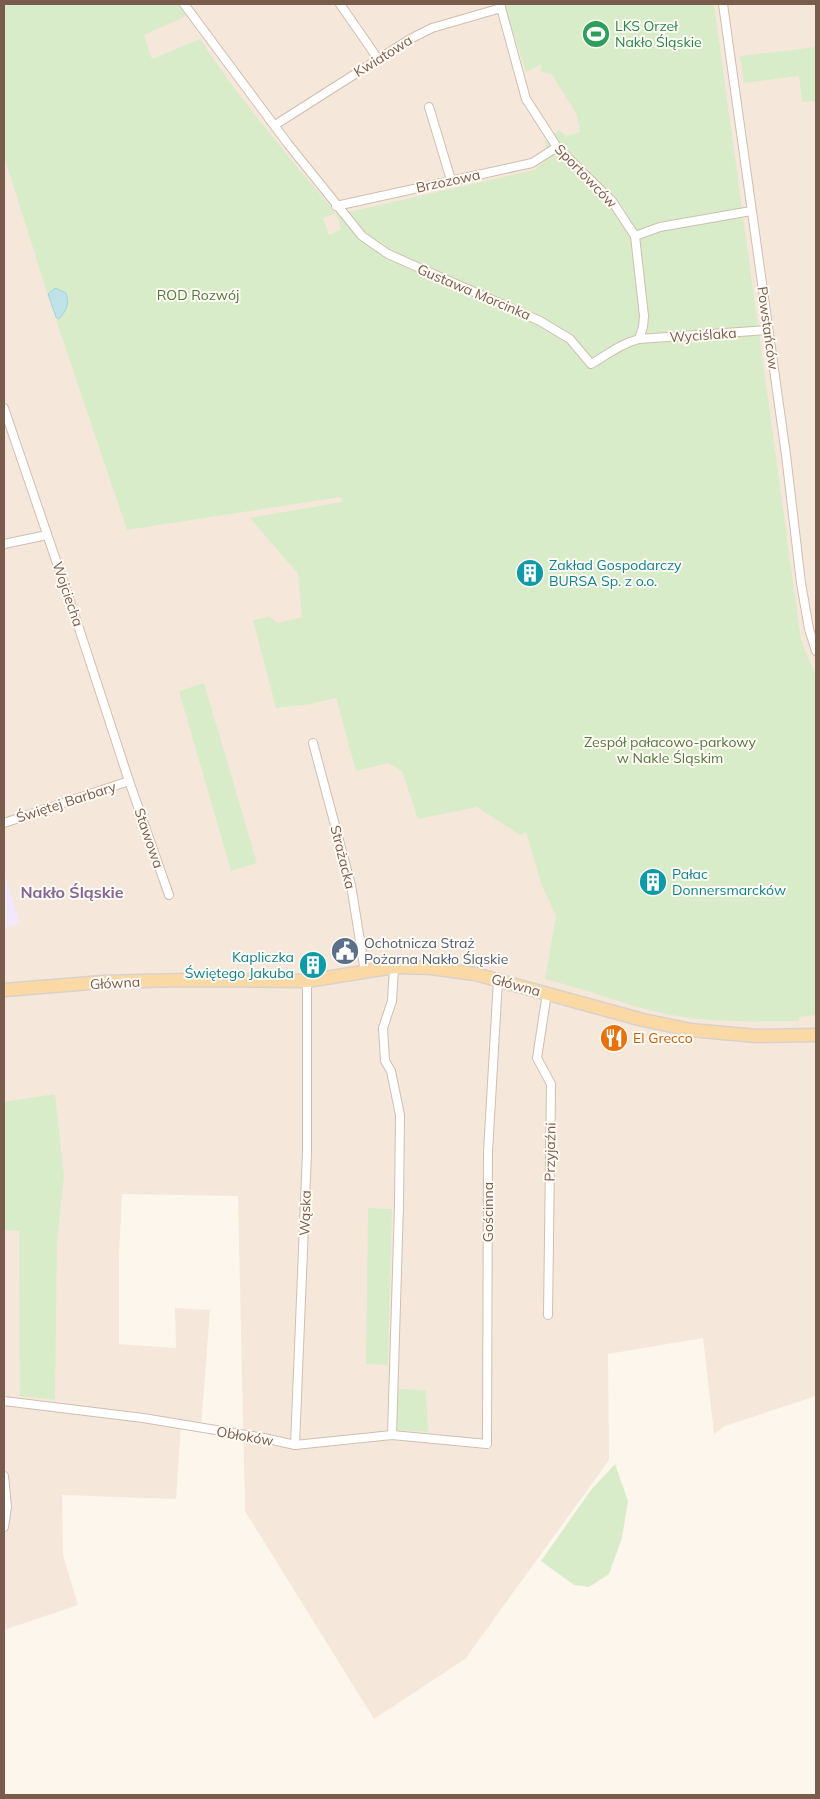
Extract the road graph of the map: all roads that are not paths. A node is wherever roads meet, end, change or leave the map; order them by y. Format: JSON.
{"nodes":[{"id":1,"x":184,"y":4,"type":"edge"},
{"id":2,"x":340,"y":4,"type":"edge"},
{"id":3,"x":723,"y":4,"type":"edge"},
{"id":4,"x":501,"y":6,"type":"edge"},
{"id":5,"x":378,"y":59,"type":"junction"},
{"id":6,"x":429,"y":107,"type":"dead end"},
{"id":7,"x":274,"y":125,"type":"junction"},
{"id":8,"x":557,"y":147,"type":"junction"},
{"id":9,"x":451,"y":180,"type":"junction"},
{"id":10,"x":336,"y":206,"type":"junction"},
{"id":11,"x":752,"y":211,"type":"junction"},
{"id":12,"x":635,"y":236,"type":"junction"},
{"id":13,"x":768,"y":330,"type":"junction"},
{"id":14,"x":639,"y":340,"type":"junction"},
{"id":15,"x":4,"y":408,"type":"edge"},
{"id":16,"x":6,"y":421,"type":"edge"},
{"id":17,"x":47,"y":535,"type":"junction"},
{"id":18,"x":4,"y":544,"type":"edge"},
{"id":19,"x":816,"y":651,"type":"edge"},
{"id":20,"x":313,"y":743,"type":"dead end"},
{"id":21,"x":129,"y":781,"type":"junction"},
{"id":22,"x":4,"y":823,"type":"edge"},
{"id":23,"x":169,"y":896,"type":"dead end"},
{"id":24,"x":394,"y":967,"type":"junction"},
{"id":25,"x":365,"y":972,"type":"junction"},
{"id":26,"x":498,"y":980,"type":"junction"},
{"id":27,"x":307,"y":981,"type":"junction"},
{"id":28,"x":4,"y":990,"type":"edge"},
{"id":29,"x":546,"y":993,"type":"junction"},
{"id":30,"x":816,"y":1035,"type":"edge"},
{"id":31,"x":548,"y":1315,"type":"dead end"},
{"id":32,"x":4,"y":1401,"type":"edge"},
{"id":33,"x":392,"y":1435,"type":"junction"},
{"id":34,"x":487,"y":1444,"type":"joint"},
{"id":35,"x":295,"y":1445,"type":"junction"},
{"id":36,"x":4,"y":1476,"type":"edge"},
{"id":37,"x":4,"y":1527,"type":"edge"}],
"edges":[{"from":1,"to":7,"type":"street","name":"Gustawa Morcinka"},
{"from":2,"to":5,"type":"street"},
{"from":3,"to":11,"type":"street","name":"Powstańców"},
{"from":4,"to":5,"type":"street","name":"Kwiatowa"},
{"from":4,"to":8,"type":"street","name":"Sportowców"},
{"from":5,"to":7,"type":"street","name":"Kwiatowa"},
{"from":6,"to":9,"type":"street"},
{"from":7,"to":10,"type":"street","name":"Gustawa Morcinka"},
{"from":8,"to":9,"type":"street","name":"Brzozowa"},
{"from":8,"to":12,"type":"street","name":"Sportowców"},
{"from":9,"to":10,"type":"street","name":"Brzozowa"},
{"from":10,"to":14,"type":"street","name":"Gustawa Morcinka"},
{"from":11,"to":12,"type":"street"},
{"from":11,"to":13,"type":"street","name":"Powstańców"},
{"from":12,"to":14,"type":"street"},
{"from":13,"to":14,"type":"street","name":"Wyciślaka"},
{"from":13,"to":19,"type":"street","name":"Powstańców"},
{"from":15,"to":16,"type":"street","name":"Wojciecha"},
{"from":16,"to":17,"type":"street","name":"Wojciecha"},
{"from":17,"to":18,"type":"street"},
{"from":17,"to":21,"type":"street","name":"Wojciecha"},
{"from":20,"to":25,"type":"street","name":"Strażacka"},
{"from":21,"to":22,"type":"street","name":"Świętej Barbary"},
{"from":21,"to":23,"type":"street","name":"Stawowa"},
{"from":24,"to":25,"type":"main road","name":"Główna"},
{"from":24,"to":26,"type":"main road","name":"Główna"},
{"from":24,"to":33,"type":"street"},
{"from":25,"to":27,"type":"main road","name":"Główna"},
{"from":26,"to":29,"type":"main road","name":"Główna"},
{"from":26,"to":34,"type":"street","name":"Gościnna"},
{"from":27,"to":28,"type":"main road","name":"Główna"},
{"from":27,"to":35,"type":"street","name":"Wąska"},
{"from":29,"to":30,"type":"main road","name":"Główna"},
{"from":29,"to":31,"type":"street","name":"Przyjaźni"},
{"from":32,"to":35,"type":"street","name":"Obłoków"},
{"from":33,"to":34,"type":"street","name":"Obłoków"},
{"from":33,"to":35,"type":"street","name":"Obłoków"},
{"from":36,"to":37,"type":"street"}]}
